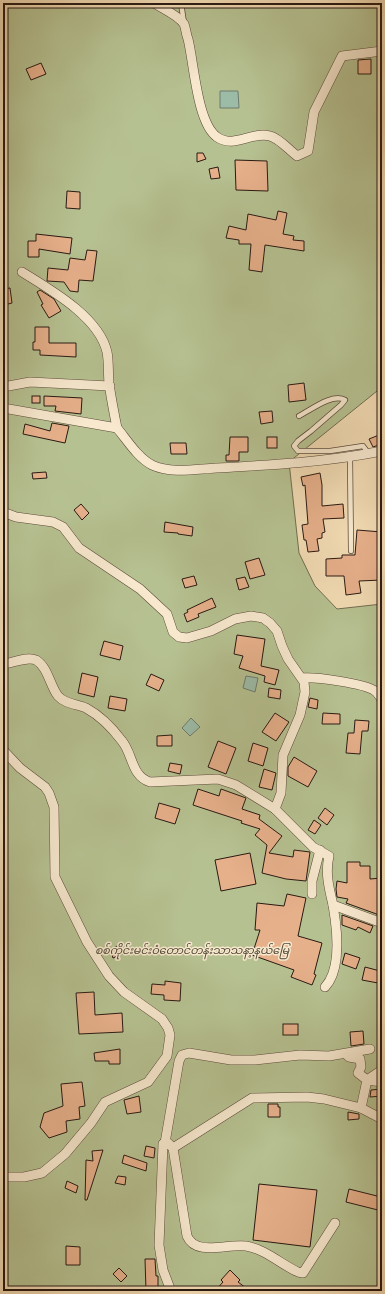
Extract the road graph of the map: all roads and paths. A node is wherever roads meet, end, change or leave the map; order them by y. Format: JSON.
{"nodes":[{"id":1,"x":154,"y":3,"type":"edge"},
{"id":2,"x":180,"y":4,"type":"edge"},
{"id":3,"x":184,"y":24,"type":"junction"},
{"id":4,"x":382,"y":51,"type":"edge"},
{"id":5,"x":22,"y":272,"type":"dead end"},
{"id":6,"x":110,"y":386,"type":"junction"},
{"id":7,"x":3,"y":387,"type":"edge"},
{"id":8,"x":3,"y":408,"type":"edge"},
{"id":9,"x":299,"y":416,"type":"dead end"},
{"id":10,"x":117,"y":428,"type":"junction"},
{"id":11,"x":382,"y":451,"type":"edge"},
{"id":12,"x":369,"y":454,"type":"junction"},
{"id":13,"x":350,"y":457,"type":"junction"},
{"id":14,"x":3,"y":512,"type":"edge"},
{"id":15,"x":351,"y":551,"type":"dead end"},
{"id":16,"x":3,"y":664,"type":"edge"},
{"id":17,"x":302,"y":678,"type":"junction"},
{"id":18,"x":381,"y":698,"type":"dead end"},
{"id":19,"x":3,"y":750,"type":"edge"},
{"id":20,"x":275,"y":810,"type":"junction"},
{"id":21,"x":320,"y":850,"type":"junction"},
{"id":22,"x":312,"y":894,"type":"dead end"},
{"id":23,"x":333,"y":905,"type":"junction"},
{"id":24,"x":382,"y":923,"type":"edge"},
{"id":25,"x":325,"y":987,"type":"dead end"},
{"id":26,"x":370,"y":1049,"type":"dead end"},
{"id":27,"x":346,"y":1054,"type":"junction"},
{"id":28,"x":382,"y":1070,"type":"edge"},
{"id":29,"x":368,"y":1080,"type":"junction"},
{"id":30,"x":382,"y":1082,"type":"edge"},
{"id":31,"x":361,"y":1108,"type":"junction"},
{"id":32,"x":382,"y":1119,"type":"edge"},
{"id":33,"x":169,"y":1145,"type":"junction"},
{"id":34,"x":3,"y":1178,"type":"edge"},
{"id":35,"x":335,"y":1223,"type":"dead end"},
{"id":36,"x":171,"y":1291,"type":"edge"}],
"edges":[{"from":1,"to":3,"type":"street"},
{"from":2,"to":3,"type":"lane"},
{"from":3,"to":4,"type":"street"},
{"from":5,"to":6,"type":"street"},
{"from":6,"to":7,"type":"street"},
{"from":6,"to":10,"type":"street"},
{"from":8,"to":10,"type":"street"},
{"from":9,"to":12,"type":"lane"},
{"from":10,"to":13,"type":"street"},
{"from":11,"to":12,"type":"street"},
{"from":12,"to":13,"type":"street"},
{"from":13,"to":15,"type":"lane"},
{"from":14,"to":17,"type":"street"},
{"from":16,"to":20,"type":"street"},
{"from":17,"to":18,"type":"street"},
{"from":17,"to":20,"type":"street"},
{"from":19,"to":34,"type":"street"},
{"from":20,"to":21,"type":"street"},
{"from":21,"to":22,"type":"street"},
{"from":21,"to":23,"type":"street"},
{"from":23,"to":24,"type":"street"},
{"from":23,"to":25,"type":"street"},
{"from":26,"to":27,"type":"street"},
{"from":27,"to":29,"type":"street"},
{"from":27,"to":33,"type":"street"},
{"from":28,"to":29,"type":"street"},
{"from":29,"to":30,"type":"street"},
{"from":29,"to":31,"type":"street"},
{"from":31,"to":32,"type":"street"},
{"from":31,"to":33,"type":"street"},
{"from":33,"to":35,"type":"street"},
{"from":33,"to":36,"type":"street"}]}
